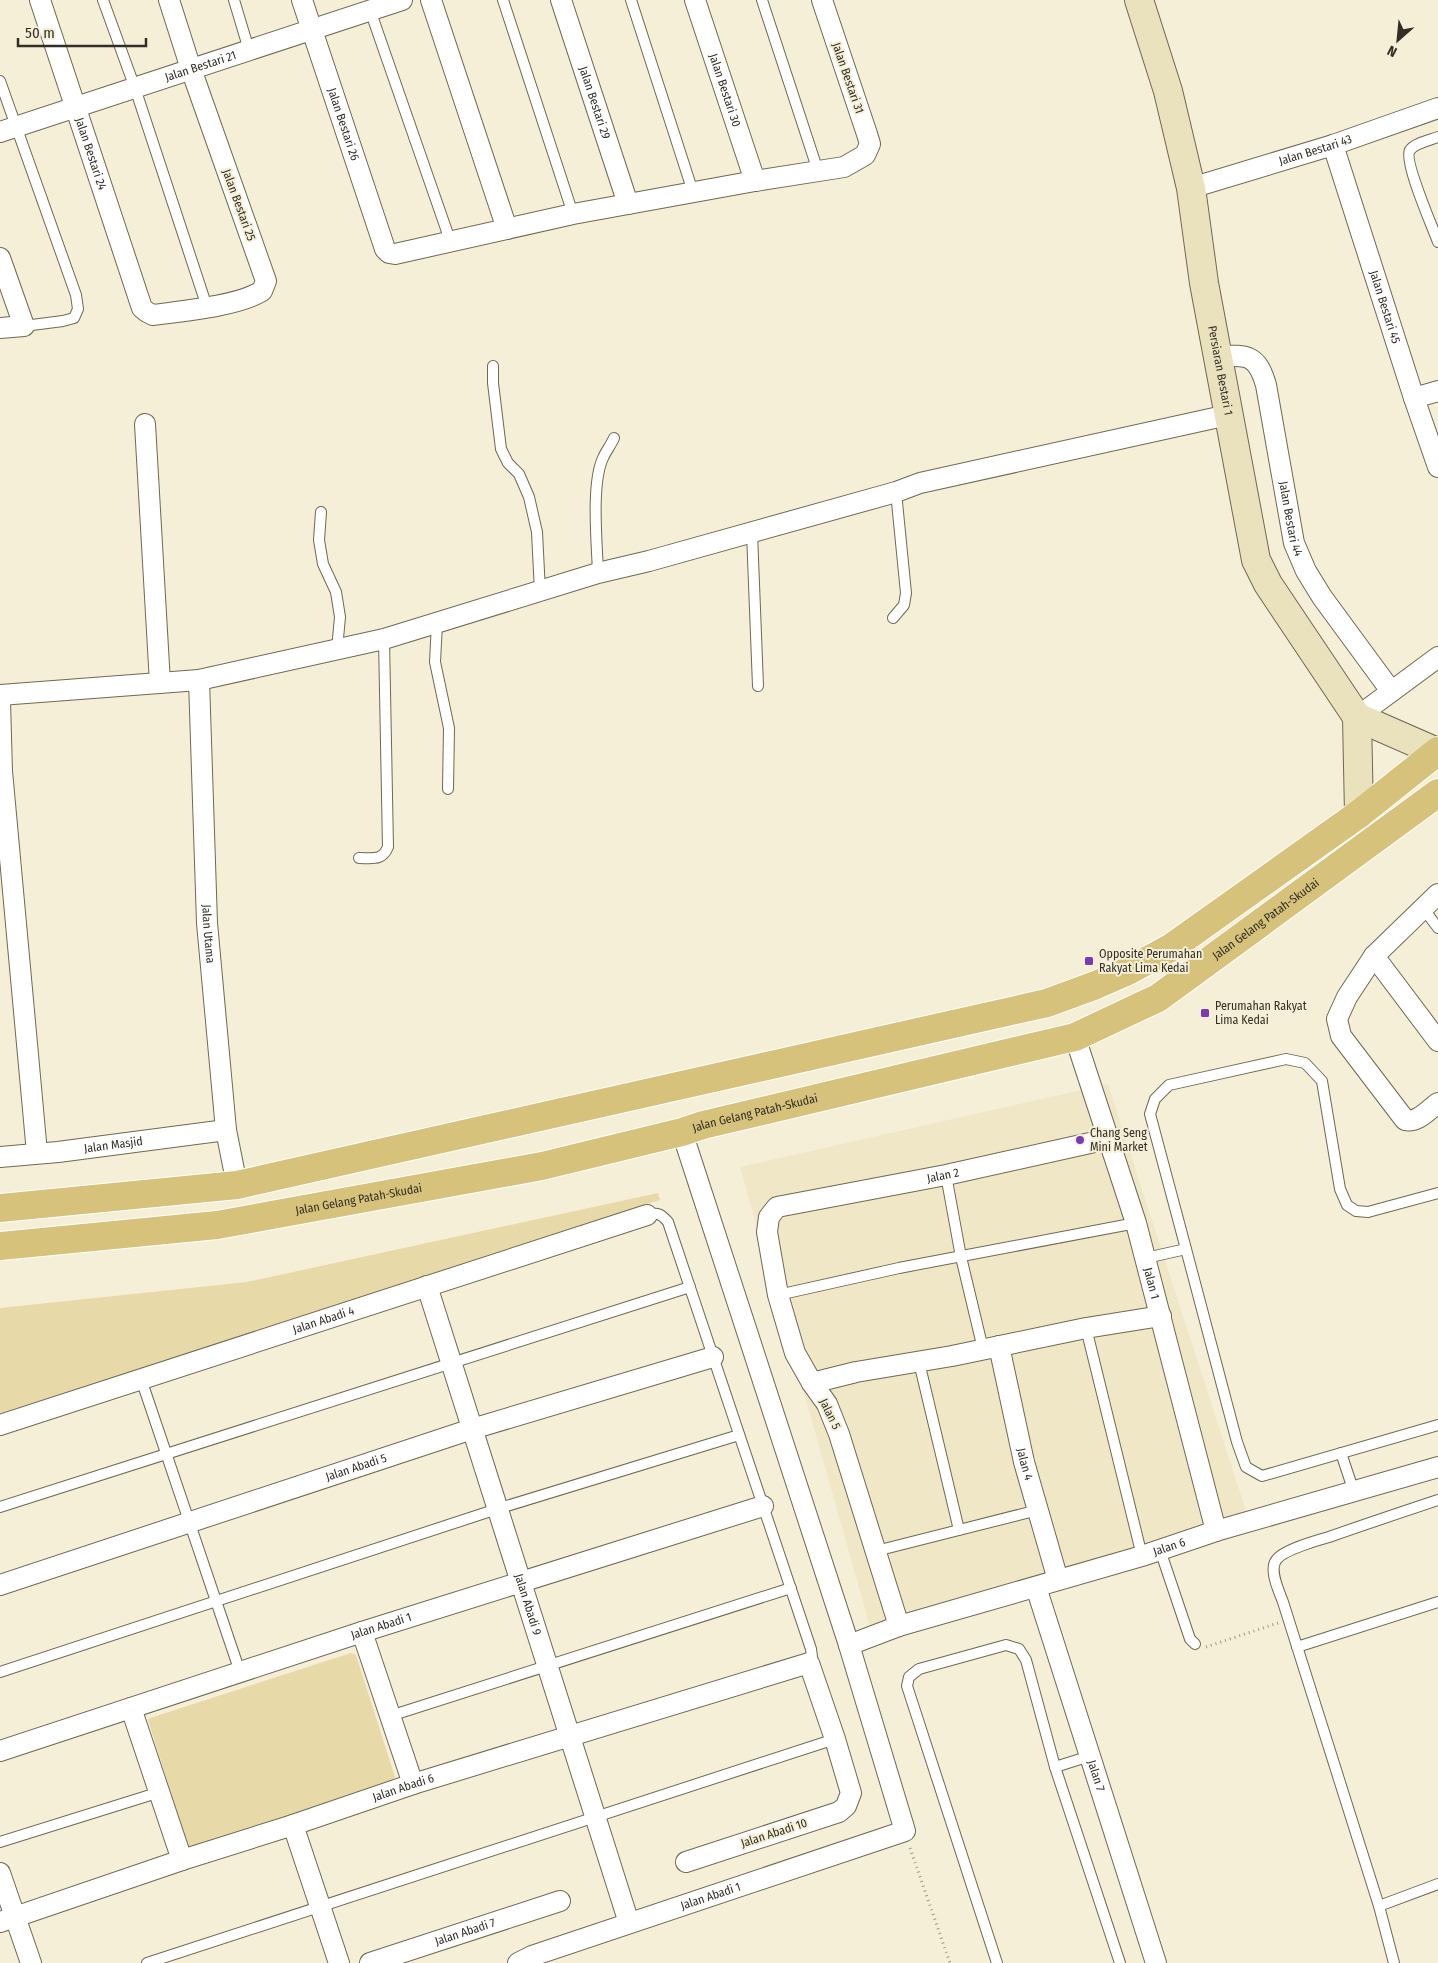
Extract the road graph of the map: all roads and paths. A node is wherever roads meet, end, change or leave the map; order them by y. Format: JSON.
{"nodes":[{"id":1,"x":40,"y":0,"type":"edge"},
{"id":2,"x":103,"y":0,"type":"edge"},
{"id":3,"x":169,"y":0,"type":"edge"},
{"id":4,"x":234,"y":0,"type":"edge"},
{"id":5,"x":302,"y":0,"type":"edge"},
{"id":6,"x":402,"y":0,"type":"edge"},
{"id":7,"x":431,"y":0,"type":"edge"},
{"id":8,"x":503,"y":0,"type":"edge"},
{"id":9,"x":561,"y":0,"type":"edge"},
{"id":10,"x":631,"y":0,"type":"edge"},
{"id":11,"x":696,"y":0,"type":"edge"},
{"id":12,"x":762,"y":0,"type":"edge"},
{"id":13,"x":822,"y":0,"type":"edge"},
{"id":14,"x":1139,"y":0,"type":"edge"},
{"id":15,"x":370,"y":10,"type":"junction"},
{"id":16,"x":311,"y":30,"type":"junction"},
{"id":17,"x":249,"y":50,"type":"junction"},
{"id":18,"x":191,"y":69,"type":"junction"},
{"id":19,"x":0,"y":80,"type":"edge"},
{"id":20,"x":134,"y":88,"type":"junction"},
{"id":21,"x":77,"y":107,"type":"junction"},
{"id":22,"x":1438,"y":108,"type":"edge"},
{"id":23,"x":8,"y":129,"type":"edge"},
{"id":24,"x":1438,"y":137,"type":"edge"},
{"id":25,"x":1333,"y":145,"type":"junction"},
{"id":26,"x":818,"y":171,"type":"junction"},
{"id":27,"x":755,"y":180,"type":"junction"},
{"id":28,"x":1191,"y":188,"type":"junction"},
{"id":29,"x":693,"y":192,"type":"junction"},
{"id":30,"x":628,"y":204,"type":"junction"},
{"id":31,"x":573,"y":214,"type":"junction"},
{"id":32,"x":507,"y":229,"type":"junction"},
{"id":33,"x":1438,"y":242,"type":"edge"},
{"id":34,"x":451,"y":243,"type":"junction"},
{"id":35,"x":0,"y":258,"type":"edge"},
{"id":36,"x":207,"y":307,"type":"junction"},
{"id":37,"x":142,"y":308,"type":"joint"},
{"id":38,"x":24,"y":326,"type":"junction"},
{"id":39,"x":0,"y":328,"type":"edge"},
{"id":40,"x":1218,"y":356,"type":"junction"},
{"id":41,"x":493,"y":366,"type":"dead end"},
{"id":42,"x":1438,"y":391,"type":"edge"},
{"id":43,"x":1414,"y":398,"type":"junction"},
{"id":44,"x":1228,"y":415,"type":"junction"},
{"id":45,"x":145,"y":424,"type":"dead end"},
{"id":46,"x":614,"y":438,"type":"dead end"},
{"id":47,"x":1438,"y":467,"type":"edge"},
{"id":48,"x":896,"y":492,"type":"junction"},
{"id":49,"x":321,"y":512,"type":"dead end"},
{"id":50,"x":752,"y":533,"type":"junction"},
{"id":51,"x":598,"y":573,"type":"junction"},
{"id":52,"x":540,"y":592,"type":"junction"},
{"id":53,"x":893,"y":618,"type":"dead end"},
{"id":54,"x":437,"y":623,"type":"junction"},
{"id":55,"x":384,"y":639,"type":"junction"},
{"id":56,"x":337,"y":649,"type":"junction"},
{"id":57,"x":1438,"y":657,"type":"edge"},
{"id":58,"x":199,"y":680,"type":"junction"},
{"id":59,"x":160,"y":683,"type":"junction"},
{"id":60,"x":758,"y":686,"type":"dead end"},
{"id":61,"x":1390,"y":690,"type":"junction"},
{"id":62,"x":0,"y":695,"type":"edge"},
{"id":63,"x":0,"y":702,"type":"edge"},
{"id":64,"x":1356,"y":717,"type":"junction"},
{"id":65,"x":1438,"y":752,"type":"edge"},
{"id":66,"x":448,"y":789,"type":"dead end"},
{"id":67,"x":1436,"y":798,"type":"edge"},
{"id":68,"x":1359,"y":814,"type":"junction"},
{"id":69,"x":359,"y":858,"type":"dead end"},
{"id":70,"x":1438,"y":894,"type":"edge"},
{"id":71,"x":1423,"y":908,"type":"junction"},
{"id":72,"x":1438,"y":928,"type":"edge"},
{"id":73,"x":1374,"y":956,"type":"junction"},
{"id":74,"x":1075,"y":1037,"type":"junction"},
{"id":75,"x":1438,"y":1042,"type":"edge"},
{"id":76,"x":1438,"y":1103,"type":"edge"},
{"id":77,"x":226,"y":1130,"type":"junction"},
{"id":78,"x":682,"y":1132,"type":"junction"},
{"id":79,"x":1108,"y":1139,"type":"junction"},
{"id":80,"x":37,"y":1153,"type":"junction"},
{"id":81,"x":0,"y":1157,"type":"edge"},
{"id":82,"x":946,"y":1175,"type":"junction"},
{"id":83,"x":237,"y":1185,"type":"junction"},
{"id":84,"x":1438,"y":1192,"type":"edge"},
{"id":85,"x":777,"y":1207,"type":"joint"},
{"id":86,"x":0,"y":1208,"type":"edge"},
{"id":87,"x":647,"y":1214,"type":"joint"},
{"id":88,"x":1136,"y":1223,"type":"junction"},
{"id":89,"x":0,"y":1246,"type":"edge"},
{"id":90,"x":1186,"y":1249,"type":"junction"},
{"id":91,"x":961,"y":1256,"type":"junction"},
{"id":92,"x":1146,"y":1258,"type":"junction"},
{"id":93,"x":427,"y":1286,"type":"junction"},
{"id":94,"x":690,"y":1287,"type":"junction"},
{"id":95,"x":778,"y":1295,"type":"junction"},
{"id":96,"x":1161,"y":1316,"type":"junction"},
{"id":97,"x":1086,"y":1328,"type":"junction"},
{"id":98,"x":991,"y":1348,"type":"junction"},
{"id":99,"x":713,"y":1357,"type":"junction"},
{"id":100,"x":919,"y":1362,"type":"junction"},
{"id":101,"x":451,"y":1363,"type":"junction"},
{"id":102,"x":141,"y":1379,"type":"junction"},
{"id":103,"x":812,"y":1384,"type":"junction"},
{"id":104,"x":0,"y":1425,"type":"edge"},
{"id":105,"x":1438,"y":1426,"type":"edge"},
{"id":106,"x":472,"y":1429,"type":"junction"},
{"id":107,"x":739,"y":1434,"type":"junction"},
{"id":108,"x":1341,"y":1453,"type":"junction"},
{"id":109,"x":166,"y":1454,"type":"junction"},
{"id":110,"x":1438,"y":1467,"type":"edge"},
{"id":111,"x":1354,"y":1492,"type":"junction"},
{"id":112,"x":1438,"y":1500,"type":"edge"},
{"id":113,"x":764,"y":1506,"type":"junction"},
{"id":114,"x":0,"y":1507,"type":"edge"},
{"id":115,"x":497,"y":1508,"type":"junction"},
{"id":116,"x":1038,"y":1510,"type":"junction"},
{"id":117,"x":189,"y":1523,"type":"junction"},
{"id":118,"x":959,"y":1530,"type":"junction"},
{"id":119,"x":1216,"y":1531,"type":"junction"},
{"id":120,"x":876,"y":1551,"type":"junction"},
{"id":121,"x":1151,"y":1553,"type":"junction"},
{"id":122,"x":1058,"y":1580,"type":"junction"},
{"id":123,"x":521,"y":1581,"type":"junction"},
{"id":124,"x":0,"y":1585,"type":"edge"},
{"id":125,"x":1036,"y":1587,"type":"junction"},
{"id":126,"x":791,"y":1588,"type":"junction"},
{"id":127,"x":216,"y":1601,"type":"junction"},
{"id":128,"x":1438,"y":1602,"type":"edge"},
{"id":129,"x":1288,"y":1620,"type":"junction"},
{"id":130,"x":899,"y":1626,"type":"junction"},
{"id":131,"x":362,"y":1632,"type":"junction"},
{"id":132,"x":1195,"y":1644,"type":"joint"},
{"id":133,"x":849,"y":1645,"type":"junction"},
{"id":134,"x":1297,"y":1647,"type":"junction"},
{"id":135,"x":809,"y":1663,"type":"junction"},
{"id":136,"x":547,"y":1666,"type":"junction"},
{"id":137,"x":0,"y":1672,"type":"edge"},
{"id":138,"x":240,"y":1672,"type":"junction"},
{"id":139,"x":131,"y":1708,"type":"junction"},
{"id":140,"x":390,"y":1716,"type":"junction"},
{"id":141,"x":570,"y":1737,"type":"junction"},
{"id":142,"x":835,"y":1739,"type":"junction"},
{"id":143,"x":0,"y":1751,"type":"edge"},
{"id":144,"x":1090,"y":1756,"type":"junction"},
{"id":145,"x":1055,"y":1767,"type":"junction"},
{"id":146,"x":413,"y":1784,"type":"junction"},
{"id":147,"x":160,"y":1792,"type":"junction"},
{"id":148,"x":596,"y":1817,"type":"junction"},
{"id":149,"x":293,"y":1825,"type":"junction"},
{"id":150,"x":905,"y":1831,"type":"junction"},
{"id":151,"x":0,"y":1842,"type":"edge"},
{"id":152,"x":182,"y":1860,"type":"junction"},
{"id":153,"x":686,"y":1862,"type":"dead end"},
{"id":154,"x":0,"y":1873,"type":"edge"},
{"id":155,"x":1438,"y":1884,"type":"edge"},
{"id":156,"x":560,"y":1901,"type":"dead end"},
{"id":157,"x":1379,"y":1906,"type":"junction"},
{"id":158,"x":320,"y":1907,"type":"junction"},
{"id":159,"x":8,"y":1920,"type":"edge"},
{"id":160,"x":629,"y":1923,"type":"junction"},
{"id":161,"x":31,"y":1963,"type":"edge"},
{"id":162,"x":147,"y":1963,"type":"edge"},
{"id":163,"x":339,"y":1963,"type":"edge"},
{"id":164,"x":370,"y":1963,"type":"edge"},
{"id":165,"x":518,"y":1963,"type":"edge"},
{"id":166,"x":950,"y":1963,"type":"edge"},
{"id":167,"x":997,"y":1963,"type":"edge"},
{"id":168,"x":1120,"y":1963,"type":"edge"},
{"id":169,"x":1156,"y":1963,"type":"edge"},
{"id":170,"x":1394,"y":1963,"type":"edge"}],
"edges":[{"from":1,"to":21,"type":"street","name":"Jalan Bestari 24"},
{"from":2,"to":20,"type":"lane"},
{"from":3,"to":18,"type":"street","name":"Jalan Bestari 25"},
{"from":4,"to":17,"type":"lane"},
{"from":5,"to":16,"type":"street","name":"Jalan Bestari 26"},
{"from":6,"to":15,"type":"street","name":"Jalan Bestari 21"},
{"from":7,"to":32,"type":"street"},
{"from":8,"to":31,"type":"lane"},
{"from":9,"to":30,"type":"street","name":"Jalan Bestari 29"},
{"from":10,"to":29,"type":"lane"},
{"from":11,"to":27,"type":"street","name":"Jalan Bestari 30"},
{"from":12,"to":26,"type":"lane"},
{"from":13,"to":26,"type":"street","name":"Jalan Bestari 31"},
{"from":14,"to":28,"type":"street","name":"Persiaran Bestari 1"},
{"from":15,"to":16,"type":"street","name":"Jalan Bestari 21"},
{"from":15,"to":34,"type":"lane"},
{"from":16,"to":17,"type":"street","name":"Jalan Bestari 21"},
{"from":16,"to":34,"type":"street","name":"Jalan Bestari 26"},
{"from":17,"to":18,"type":"street","name":"Jalan Bestari 21"},
{"from":18,"to":20,"type":"street","name":"Jalan Bestari 21"},
{"from":18,"to":36,"type":"street","name":"Jalan Bestari 25"},
{"from":19,"to":23,"type":"lane"},
{"from":20,"to":21,"type":"street","name":"Jalan Bestari 21"},
{"from":20,"to":36,"type":"lane"},
{"from":21,"to":23,"type":"street","name":"Jalan Bestari 21"},
{"from":21,"to":37,"type":"street","name":"Jalan Bestari 24"},
{"from":22,"to":25,"type":"street","name":"Jalan Bestari 43"},
{"from":23,"to":38,"type":"lane"},
{"from":24,"to":33,"type":"lane"},
{"from":25,"to":28,"type":"street","name":"Jalan Bestari 43"},
{"from":25,"to":43,"type":"street","name":"Jalan Bestari 45"},
{"from":26,"to":27,"type":"street"},
{"from":27,"to":29,"type":"street"},
{"from":28,"to":40,"type":"street","name":"Persiaran Bestari 1"},
{"from":29,"to":30,"type":"street"},
{"from":30,"to":31,"type":"street"},
{"from":31,"to":32,"type":"street"},
{"from":32,"to":34,"type":"street"},
{"from":35,"to":38,"type":"street"},
{"from":36,"to":37,"type":"street","name":"Jalan Bestari 25"},
{"from":38,"to":39,"type":"street"},
{"from":40,"to":44,"type":"street","name":"Persiaran Bestari 1"},
{"from":40,"to":61,"type":"street","name":"Jalan Bestari 44"},
{"from":41,"to":52,"type":"lane"},
{"from":42,"to":43,"type":"street"},
{"from":43,"to":47,"type":"street","name":"Jalan Bestari 45"},
{"from":44,"to":48,"type":"street"},
{"from":44,"to":64,"type":"street","name":"Persiaran Bestari 1"},
{"from":45,"to":59,"type":"street"},
{"from":46,"to":51,"type":"lane"},
{"from":48,"to":50,"type":"street"},
{"from":48,"to":53,"type":"lane"},
{"from":49,"to":56,"type":"lane"},
{"from":50,"to":51,"type":"street"},
{"from":50,"to":60,"type":"lane"},
{"from":51,"to":52,"type":"street"},
{"from":52,"to":54,"type":"street"},
{"from":54,"to":55,"type":"street"},
{"from":54,"to":66,"type":"lane"},
{"from":55,"to":56,"type":"street"},
{"from":55,"to":69,"type":"lane"},
{"from":56,"to":58,"type":"street"},
{"from":57,"to":61,"type":"street"},
{"from":58,"to":59,"type":"street"},
{"from":58,"to":77,"type":"street","name":"Jalan Utama"},
{"from":59,"to":62,"type":"street"},
{"from":61,"to":64,"type":"street"},
{"from":63,"to":80,"type":"street"},
{"from":64,"to":65,"type":"street"},
{"from":64,"to":68,"type":"street"},
{"from":65,"to":68,"type":"main road"},
{"from":67,"to":74,"type":"main road","name":"Jalan Gelang Patah-Skudai"},
{"from":68,"to":83,"type":"main road"},
{"from":70,"to":71,"type":"street"},
{"from":71,"to":72,"type":"lane"},
{"from":71,"to":73,"type":"street"},
{"from":73,"to":75,"type":"street"},
{"from":73,"to":76,"type":"street"},
{"from":74,"to":78,"type":"main road","name":"Jalan Gelang Patah-Skudai"},
{"from":74,"to":79,"type":"street","name":"Jalan 1"},
{"from":77,"to":80,"type":"street","name":"Jalan Masjid"},
{"from":77,"to":83,"type":"street","name":"Jalan Utama"},
{"from":78,"to":89,"type":"main road","name":"Jalan Gelang Patah-Skudai"},
{"from":78,"to":133,"type":"street"},
{"from":79,"to":82,"type":"street","name":"Jalan 2"},
{"from":79,"to":88,"type":"street","name":"Jalan 1"},
{"from":80,"to":81,"type":"street","name":"Jalan Masjid"},
{"from":82,"to":85,"type":"street","name":"Jalan 2"},
{"from":82,"to":91,"type":"lane"},
{"from":83,"to":86,"type":"main road"},
{"from":84,"to":90,"type":"lane"},
{"from":85,"to":95,"type":"street","name":"Jalan 5"},
{"from":87,"to":93,"type":"street","name":"Jalan Abadi 4"},
{"from":87,"to":94,"type":"lane"},
{"from":88,"to":91,"type":"lane"},
{"from":88,"to":92,"type":"street","name":"Jalan 1"},
{"from":90,"to":92,"type":"lane"},
{"from":90,"to":108,"type":"lane"},
{"from":91,"to":95,"type":"lane"},
{"from":91,"to":98,"type":"lane"},
{"from":92,"to":96,"type":"street","name":"Jalan 1"},
{"from":93,"to":101,"type":"street","name":"Jalan Abadi 9"},
{"from":93,"to":102,"type":"street","name":"Jalan Abadi 4"},
{"from":94,"to":99,"type":"lane"},
{"from":94,"to":101,"type":"lane"},
{"from":95,"to":103,"type":"street","name":"Jalan 5"},
{"from":96,"to":97,"type":"street"},
{"from":96,"to":119,"type":"street","name":"Jalan 1"},
{"from":97,"to":98,"type":"street"},
{"from":97,"to":121,"type":"lane"},
{"from":98,"to":100,"type":"street"},
{"from":98,"to":116,"type":"street","name":"Jalan 4"},
{"from":99,"to":106,"type":"street","name":"Jalan Abadi 5"},
{"from":99,"to":107,"type":"lane"},
{"from":100,"to":103,"type":"street"},
{"from":100,"to":118,"type":"lane"},
{"from":101,"to":106,"type":"street","name":"Jalan Abadi 9"},
{"from":101,"to":109,"type":"lane"},
{"from":102,"to":104,"type":"street","name":"Jalan Abadi 4"},
{"from":102,"to":109,"type":"lane"},
{"from":103,"to":120,"type":"street","name":"Jalan 5"},
{"from":105,"to":108,"type":"lane"},
{"from":106,"to":115,"type":"street","name":"Jalan Abadi 9"},
{"from":106,"to":117,"type":"street","name":"Jalan Abadi 5"},
{"from":107,"to":113,"type":"lane"},
{"from":107,"to":115,"type":"lane"},
{"from":108,"to":111,"type":"lane"},
{"from":109,"to":114,"type":"lane"},
{"from":109,"to":117,"type":"lane"},
{"from":110,"to":111,"type":"street","name":"Jalan 6"},
{"from":111,"to":119,"type":"street","name":"Jalan 6"},
{"from":112,"to":129,"type":"lane"},
{"from":113,"to":123,"type":"street","name":"Jalan Abadi 1"},
{"from":113,"to":126,"type":"lane"},
{"from":115,"to":123,"type":"street","name":"Jalan Abadi 9"},
{"from":115,"to":127,"type":"lane"},
{"from":116,"to":118,"type":"lane"},
{"from":116,"to":122,"type":"street","name":"Jalan 4"},
{"from":117,"to":124,"type":"street","name":"Jalan Abadi 5"},
{"from":117,"to":127,"type":"lane"},
{"from":118,"to":120,"type":"lane"},
{"from":119,"to":121,"type":"street","name":"Jalan 6"},
{"from":120,"to":130,"type":"street","name":"Jalan 5"},
{"from":121,"to":122,"type":"street","name":"Jalan 6"},
{"from":121,"to":132,"type":"lane"},
{"from":122,"to":125,"type":"street","name":"Jalan 6"},
{"from":123,"to":131,"type":"street","name":"Jalan Abadi 1"},
{"from":123,"to":136,"type":"street","name":"Jalan Abadi 9"},
{"from":125,"to":130,"type":"street","name":"Jalan 6"},
{"from":125,"to":144,"type":"street","name":"Jalan 7"},
{"from":126,"to":135,"type":"lane"},
{"from":126,"to":136,"type":"lane"},
{"from":127,"to":137,"type":"lane"},
{"from":127,"to":138,"type":"lane"},
{"from":128,"to":134,"type":"lane"},
{"from":129,"to":132,"type":"path"},
{"from":129,"to":134,"type":"lane"},
{"from":130,"to":133,"type":"street","name":"Jalan 6"},
{"from":131,"to":138,"type":"street","name":"Jalan Abadi 1"},
{"from":131,"to":140,"type":"street"},
{"from":133,"to":150,"type":"street"},
{"from":134,"to":157,"type":"lane"},
{"from":135,"to":141,"type":"street","name":"Jalan Abadi 6"},
{"from":135,"to":142,"type":"street"},
{"from":136,"to":140,"type":"lane"},
{"from":136,"to":141,"type":"street","name":"Jalan Abadi 9"},
{"from":138,"to":139,"type":"street","name":"Jalan Abadi 1"},
{"from":139,"to":143,"type":"street","name":"Jalan Abadi 1"},
{"from":139,"to":147,"type":"street"},
{"from":140,"to":146,"type":"street"},
{"from":141,"to":146,"type":"street","name":"Jalan Abadi 6"},
{"from":141,"to":148,"type":"street","name":"Jalan Abadi 9"},
{"from":142,"to":148,"type":"lane"},
{"from":142,"to":153,"type":"street","name":"Jalan Abadi 10"},
{"from":144,"to":145,"type":"lane"},
{"from":144,"to":169,"type":"street","name":"Jalan 7"},
{"from":145,"to":167,"type":"lane"},
{"from":145,"to":168,"type":"lane"},
{"from":146,"to":149,"type":"street","name":"Jalan Abadi 6"},
{"from":147,"to":151,"type":"lane"},
{"from":147,"to":152,"type":"street"},
{"from":148,"to":158,"type":"lane"},
{"from":148,"to":160,"type":"street","name":"Jalan Abadi 9"},
{"from":149,"to":152,"type":"street","name":"Jalan Abadi 6"},
{"from":149,"to":158,"type":"street"},
{"from":150,"to":160,"type":"street","name":"Jalan Abadi 1"},
{"from":150,"to":166,"type":"path"},
{"from":152,"to":159,"type":"street","name":"Jalan Abadi 6"},
{"from":154,"to":159,"type":"street"},
{"from":155,"to":157,"type":"lane"},
{"from":156,"to":164,"type":"street","name":"Jalan Abadi 7"},
{"from":157,"to":170,"type":"lane"},
{"from":158,"to":162,"type":"lane"},
{"from":158,"to":163,"type":"street"},
{"from":159,"to":161,"type":"street"},
{"from":160,"to":165,"type":"street","name":"Jalan Abadi 1"}]}
